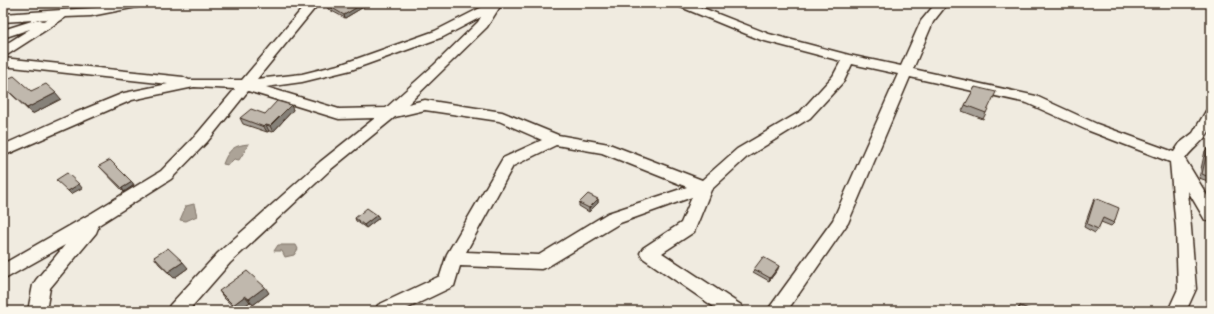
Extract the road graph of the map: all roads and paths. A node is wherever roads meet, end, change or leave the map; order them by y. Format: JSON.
{"nodes":[{"id":1,"x":82,"y":3,"type":"edge"},
{"id":2,"x":142,"y":3,"type":"edge"},
{"id":3,"x":313,"y":3,"type":"edge"},
{"id":4,"x":680,"y":3,"type":"edge"},
{"id":5,"x":942,"y":3,"type":"edge"},
{"id":6,"x":496,"y":4,"type":"edge"},
{"id":7,"x":66,"y":13,"type":"junction"},
{"id":8,"x":3,"y":18,"type":"edge"},
{"id":9,"x":4,"y":34,"type":"edge"},
{"id":10,"x":3,"y":52,"type":"edge"},
{"id":11,"x":848,"y":59,"type":"junction"},
{"id":12,"x":3,"y":62,"type":"edge"},
{"id":13,"x":905,"y":72,"type":"junction"},
{"id":14,"x":194,"y":83,"type":"junction"},
{"id":15,"x":247,"y":85,"type":"junction"},
{"id":16,"x":390,"y":114,"type":"junction"},
{"id":17,"x":1211,"y":114,"type":"edge"},
{"id":18,"x":555,"y":140,"type":"junction"},
{"id":19,"x":3,"y":151,"type":"edge"},
{"id":20,"x":1177,"y":159,"type":"junction"},
{"id":21,"x":704,"y":187,"type":"junction"},
{"id":22,"x":1211,"y":216,"type":"edge"},
{"id":23,"x":98,"y":218,"type":"junction"},
{"id":24,"x":453,"y":259,"type":"junction"},
{"id":25,"x":3,"y":273,"type":"edge"},
{"id":26,"x":37,"y":311,"type":"edge"},
{"id":27,"x":176,"y":311,"type":"edge"},
{"id":28,"x":384,"y":311,"type":"edge"},
{"id":29,"x":735,"y":311,"type":"edge"},
{"id":30,"x":776,"y":311,"type":"edge"},
{"id":31,"x":1177,"y":311,"type":"edge"}],
"edges":[{"from":1,"to":7,"type":"street"},
{"from":2,"to":7,"type":"street"},
{"from":3,"to":15,"type":"street"},
{"from":4,"to":11,"type":"street"},
{"from":5,"to":13,"type":"street"},
{"from":6,"to":15,"type":"street"},
{"from":6,"to":16,"type":"street"},
{"from":7,"to":8,"type":"street"},
{"from":7,"to":9,"type":"street"},
{"from":7,"to":10,"type":"street"},
{"from":11,"to":13,"type":"street"},
{"from":11,"to":21,"type":"street"},
{"from":12,"to":14,"type":"street"},
{"from":13,"to":20,"type":"street"},
{"from":13,"to":30,"type":"street"},
{"from":14,"to":15,"type":"street"},
{"from":14,"to":19,"type":"street"},
{"from":15,"to":16,"type":"street"},
{"from":15,"to":23,"type":"street"},
{"from":16,"to":18,"type":"street"},
{"from":16,"to":27,"type":"street"},
{"from":17,"to":20,"type":"street"},
{"from":18,"to":21,"type":"street"},
{"from":18,"to":24,"type":"street"},
{"from":20,"to":22,"type":"street"},
{"from":20,"to":31,"type":"street"},
{"from":21,"to":24,"type":"street"},
{"from":21,"to":29,"type":"street"},
{"from":23,"to":25,"type":"street"},
{"from":23,"to":26,"type":"street"},
{"from":24,"to":28,"type":"street"}]}
